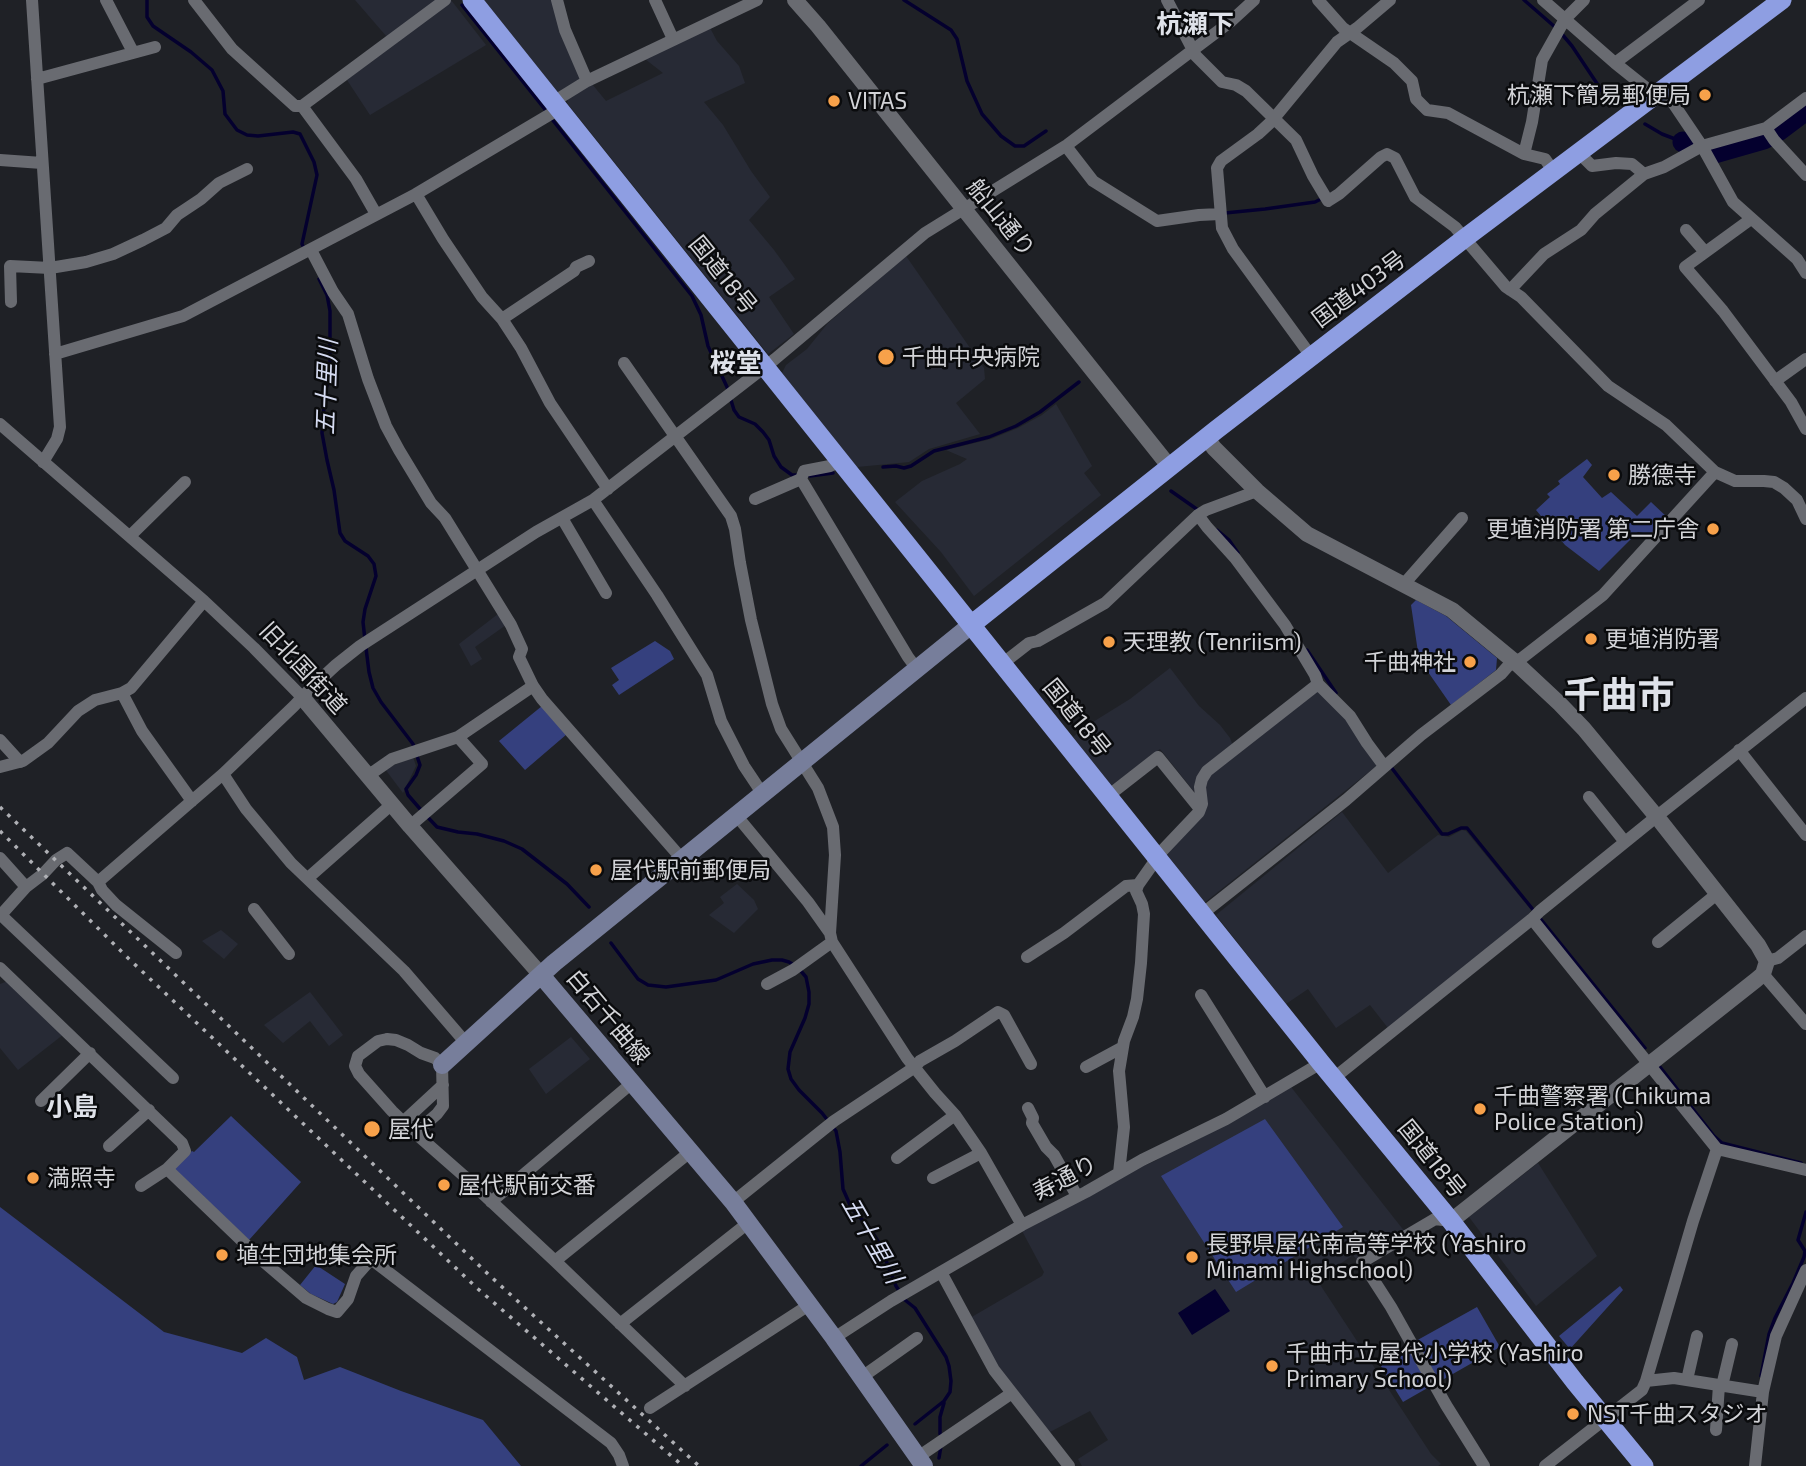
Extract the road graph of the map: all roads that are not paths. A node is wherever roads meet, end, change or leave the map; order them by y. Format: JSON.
{"nodes":[{"id":1,"x":32,"y":0,"type":"edge"},
{"id":2,"x":106,"y":0,"type":"edge"},
{"id":3,"x":194,"y":0,"type":"edge"},
{"id":4,"x":445,"y":0,"type":"edge"},
{"id":5,"x":471,"y":0,"type":"edge"},
{"id":6,"x":557,"y":0,"type":"edge"},
{"id":7,"x":655,"y":0,"type":"edge"},
{"id":8,"x":757,"y":0,"type":"edge"},
{"id":9,"x":795,"y":0,"type":"edge"},
{"id":10,"x":1167,"y":0,"type":"edge"},
{"id":11,"x":1254,"y":0,"type":"edge"},
{"id":12,"x":1318,"y":0,"type":"edge"},
{"id":13,"x":1390,"y":0,"type":"edge"},
{"id":14,"x":1543,"y":0,"type":"edge"},
{"id":15,"x":1584,"y":0,"type":"edge"},
{"id":16,"x":1699,"y":0,"type":"edge"},
{"id":17,"x":1782,"y":0,"type":"edge"},
{"id":18,"x":1565,"y":19,"type":"junction"},
{"id":19,"x":1350,"y":33,"type":"junction"},
{"id":20,"x":673,"y":39,"type":"junction"},
{"id":21,"x":155,"y":47,"type":"dead end"},
{"id":22,"x":1194,"y":50,"type":"junction"},
{"id":23,"x":133,"y":52,"type":"junction"},
{"id":24,"x":1615,"y":63,"type":"junction"},
{"id":25,"x":37,"y":79,"type":"junction"},
{"id":26,"x":587,"y":81,"type":"junction"},
{"id":27,"x":1657,"y":93,"type":"junction"},
{"id":28,"x":1806,"y":98,"type":"edge"},
{"id":29,"x":302,"y":106,"type":"junction"},
{"id":30,"x":556,"y":106,"type":"junction"},
{"id":31,"x":1274,"y":118,"type":"junction"},
{"id":32,"x":1769,"y":133,"type":"junction"},
{"id":33,"x":1067,"y":145,"type":"junction"},
{"id":34,"x":1702,"y":146,"type":"junction"},
{"id":35,"x":1579,"y":153,"type":"junction"},
{"id":36,"x":1524,"y":154,"type":"junction"},
{"id":37,"x":0,"y":160,"type":"edge"},
{"id":38,"x":42,"y":163,"type":"junction"},
{"id":39,"x":247,"y":169,"type":"dead end"},
{"id":40,"x":1554,"y":172,"type":"junction"},
{"id":41,"x":1644,"y":174,"type":"junction"},
{"id":42,"x":1806,"y":175,"type":"edge"},
{"id":43,"x":416,"y":194,"type":"junction"},
{"id":44,"x":965,"y":209,"type":"junction"},
{"id":45,"x":376,"y":214,"type":"junction"},
{"id":46,"x":1220,"y":214,"type":"junction"},
{"id":47,"x":1751,"y":219,"type":"junction"},
{"id":48,"x":1686,"y":230,"type":"dead end"},
{"id":49,"x":1465,"y":238,"type":"junction"},
{"id":50,"x":307,"y":252,"type":"junction"},
{"id":51,"x":1705,"y":252,"type":"junction"},
{"id":52,"x":589,"y":261,"type":"dead end"},
{"id":53,"x":50,"y":268,"type":"junction"},
{"id":54,"x":1806,"y":273,"type":"edge"},
{"id":55,"x":1510,"y":290,"type":"junction"},
{"id":56,"x":11,"y":302,"type":"dead end"},
{"id":57,"x":502,"y":319,"type":"junction"},
{"id":58,"x":55,"y":354,"type":"junction"},
{"id":59,"x":1311,"y":356,"type":"junction"},
{"id":60,"x":1806,"y":359,"type":"edge"},
{"id":61,"x":624,"y":363,"type":"dead end"},
{"id":62,"x":765,"y":366,"type":"junction"},
{"id":63,"x":1775,"y":381,"type":"junction"},
{"id":64,"x":0,"y":424,"type":"edge"},
{"id":65,"x":1806,"y":429,"type":"edge"},
{"id":66,"x":675,"y":437,"type":"junction"},
{"id":67,"x":1206,"y":437,"type":"junction"},
{"id":68,"x":841,"y":461,"type":"junction"},
{"id":69,"x":43,"y":462,"type":"junction"},
{"id":70,"x":1169,"y":466,"type":"junction"},
{"id":71,"x":1714,"y":472,"type":"junction"},
{"id":72,"x":803,"y":475,"type":"junction"},
{"id":73,"x":185,"y":482,"type":"dead end"},
{"id":74,"x":608,"y":489,"type":"junction"},
{"id":75,"x":1257,"y":491,"type":"junction"},
{"id":76,"x":1801,"y":495,"type":"edge"},
{"id":77,"x":755,"y":499,"type":"dead end"},
{"id":78,"x":593,"y":500,"type":"junction"},
{"id":79,"x":1198,"y":515,"type":"junction"},
{"id":80,"x":562,"y":518,"type":"junction"},
{"id":81,"x":1462,"y":518,"type":"dead end"},
{"id":82,"x":1806,"y":519,"type":"edge"},
{"id":83,"x":130,"y":536,"type":"junction"},
{"id":84,"x":478,"y":570,"type":"junction"},
{"id":85,"x":1404,"y":584,"type":"junction"},
{"id":86,"x":606,"y":593,"type":"dead end"},
{"id":87,"x":204,"y":601,"type":"junction"},
{"id":88,"x":971,"y":625,"type":"junction"},
{"id":89,"x":1514,"y":662,"type":"junction"},
{"id":90,"x":1002,"y":664,"type":"junction"},
{"id":91,"x":917,"y":669,"type":"junction"},
{"id":92,"x":1318,"y":684,"type":"junction"},
{"id":93,"x":533,"y":687,"type":"junction"},
{"id":94,"x":122,"y":693,"type":"junction"},
{"id":95,"x":302,"y":697,"type":"junction"},
{"id":96,"x":1806,"y":698,"type":"edge"},
{"id":97,"x":458,"y":737,"type":"junction"},
{"id":98,"x":0,"y":740,"type":"edge"},
{"id":99,"x":1739,"y":750,"type":"junction"},
{"id":100,"x":802,"y":761,"type":"junction"},
{"id":101,"x":20,"y":762,"type":"junction"},
{"id":102,"x":1388,"y":762,"type":"junction"},
{"id":103,"x":0,"y":767,"type":"edge"},
{"id":104,"x":223,"y":774,"type":"junction"},
{"id":105,"x":369,"y":775,"type":"junction"},
{"id":106,"x":762,"y":793,"type":"junction"},
{"id":107,"x":1108,"y":796,"type":"junction"},
{"id":108,"x":1589,"y":797,"type":"dead end"},
{"id":109,"x":192,"y":801,"type":"junction"},
{"id":110,"x":392,"y":804,"type":"junction"},
{"id":111,"x":1200,"y":809,"type":"junction"},
{"id":112,"x":736,"y":816,"type":"junction"},
{"id":113,"x":1656,"y":817,"type":"junction"},
{"id":114,"x":420,"y":818,"type":"junction"},
{"id":115,"x":1806,"y":835,"type":"edge"},
{"id":116,"x":1625,"y":842,"type":"junction"},
{"id":117,"x":1157,"y":858,"type":"junction"},
{"id":118,"x":682,"y":859,"type":"junction"},
{"id":119,"x":2,"y":864,"type":"edge"},
{"id":120,"x":308,"y":878,"type":"junction"},
{"id":121,"x":98,"y":882,"type":"junction"},
{"id":122,"x":1138,"y":886,"type":"junction"},
{"id":123,"x":26,"y":887,"type":"junction"},
{"id":124,"x":1718,"y":893,"type":"junction"},
{"id":125,"x":254,"y":909,"type":"dead end"},
{"id":126,"x":1202,"y":914,"type":"junction"},
{"id":127,"x":0,"y":916,"type":"edge"},
{"id":128,"x":1536,"y":916,"type":"junction"},
{"id":129,"x":1806,"y":936,"type":"edge"},
{"id":130,"x":831,"y":937,"type":"junction"},
{"id":131,"x":1658,"y":942,"type":"dead end"},
{"id":132,"x":176,"y":953,"type":"dead end"},
{"id":133,"x":289,"y":954,"type":"dead end"},
{"id":134,"x":1027,"y":957,"type":"dead end"},
{"id":135,"x":1765,"y":967,"type":"junction"},
{"id":136,"x":2,"y":974,"type":"edge"},
{"id":137,"x":541,"y":975,"type":"junction"},
{"id":138,"x":766,"y":984,"type":"dead end"},
{"id":139,"x":1201,"y":995,"type":"dead end"},
{"id":140,"x":1806,"y":1024,"type":"edge"},
{"id":141,"x":466,"y":1043,"type":"junction"},
{"id":142,"x":1123,"y":1047,"type":"junction"},
{"id":143,"x":90,"y":1053,"type":"junction"},
{"id":144,"x":1321,"y":1063,"type":"junction"},
{"id":145,"x":1031,"y":1064,"type":"dead end"},
{"id":146,"x":1649,"y":1064,"type":"junction"},
{"id":147,"x":442,"y":1065,"type":"junction"},
{"id":148,"x":915,"y":1067,"type":"junction"},
{"id":149,"x":1086,"y":1067,"type":"dead end"},
{"id":150,"x":1334,"y":1078,"type":"junction"},
{"id":151,"x":173,"y":1079,"type":"dead end"},
{"id":152,"x":632,"y":1083,"type":"junction"},
{"id":153,"x":443,"y":1085,"type":"junction"},
{"id":154,"x":1265,"y":1097,"type":"junction"},
{"id":155,"x":41,"y":1101,"type":"dead end"},
{"id":156,"x":1028,"y":1108,"type":"dead end"},
{"id":157,"x":149,"y":1110,"type":"junction"},
{"id":158,"x":955,"y":1115,"type":"junction"},
{"id":159,"x":403,"y":1122,"type":"junction"},
{"id":160,"x":415,"y":1133,"type":"junction"},
{"id":161,"x":109,"y":1146,"type":"dead end"},
{"id":162,"x":1717,"y":1149,"type":"junction"},
{"id":163,"x":690,"y":1152,"type":"junction"},
{"id":164,"x":981,"y":1153,"type":"junction"},
{"id":165,"x":897,"y":1158,"type":"dead end"},
{"id":166,"x":167,"y":1169,"type":"junction"},
{"id":167,"x":1806,"y":1170,"type":"edge"},
{"id":168,"x":1119,"y":1173,"type":"junction"},
{"id":169,"x":933,"y":1178,"type":"dead end"},
{"id":170,"x":141,"y":1186,"type":"dead end"},
{"id":171,"x":1077,"y":1196,"type":"junction"},
{"id":172,"x":491,"y":1202,"type":"junction"},
{"id":173,"x":733,"y":1202,"type":"junction"},
{"id":174,"x":1451,"y":1221,"type":"junction"},
{"id":175,"x":748,"y":1223,"type":"junction"},
{"id":176,"x":1022,"y":1225,"type":"junction"},
{"id":177,"x":555,"y":1261,"type":"junction"},
{"id":178,"x":1806,"y":1269,"type":"edge"},
{"id":179,"x":941,"y":1272,"type":"junction"},
{"id":180,"x":809,"y":1305,"type":"junction"},
{"id":181,"x":620,"y":1324,"type":"junction"},
{"id":182,"x":1697,"y":1336,"type":"dead end"},
{"id":183,"x":834,"y":1338,"type":"junction"},
{"id":184,"x":917,"y":1338,"type":"dead end"},
{"id":185,"x":1732,"y":1344,"type":"dead end"},
{"id":186,"x":862,"y":1377,"type":"junction"},
{"id":187,"x":1687,"y":1380,"type":"junction"},
{"id":188,"x":1646,"y":1381,"type":"junction"},
{"id":189,"x":684,"y":1386,"type":"junction"},
{"id":190,"x":1721,"y":1386,"type":"junction"},
{"id":191,"x":1763,"y":1392,"type":"junction"},
{"id":192,"x":1012,"y":1393,"type":"junction"},
{"id":193,"x":650,"y":1408,"type":"dead end"},
{"id":194,"x":1606,"y":1418,"type":"junction"},
{"id":195,"x":1716,"y":1430,"type":"dead end"},
{"id":196,"x":921,"y":1461,"type":"edge"},
{"id":197,"x":623,"y":1466,"type":"edge"},
{"id":198,"x":1069,"y":1466,"type":"edge"},
{"id":199,"x":1484,"y":1466,"type":"edge"},
{"id":200,"x":1545,"y":1466,"type":"edge"},
{"id":201,"x":1644,"y":1466,"type":"edge"},
{"id":202,"x":1755,"y":1466,"type":"edge"}],
"edges":[{"from":1,"to":25,"type":"street"},
{"from":2,"to":23,"type":"street"},
{"from":3,"to":29,"type":"street"},
{"from":4,"to":29,"type":"street"},
{"from":5,"to":30,"type":"highway","name":"国道18号"},
{"from":6,"to":26,"type":"street"},
{"from":7,"to":20,"type":"street"},
{"from":8,"to":20,"type":"street"},
{"from":9,"to":44,"type":"street","name":"船山通り"},
{"from":10,"to":22,"type":"street"},
{"from":11,"to":22,"type":"street"},
{"from":12,"to":19,"type":"street"},
{"from":13,"to":19,"type":"street"},
{"from":14,"to":18,"type":"street"},
{"from":15,"to":18,"type":"street"},
{"from":16,"to":24,"type":"street"},
{"from":17,"to":27,"type":"highway","name":"国道403号"},
{"from":18,"to":24,"type":"street"},
{"from":18,"to":36,"type":"street"},
{"from":19,"to":31,"type":"street"},
{"from":19,"to":36,"type":"street"},
{"from":20,"to":26,"type":"street"},
{"from":21,"to":23,"type":"street"},
{"from":22,"to":31,"type":"street"},
{"from":22,"to":33,"type":"street"},
{"from":23,"to":25,"type":"street"},
{"from":24,"to":27,"type":"street"},
{"from":25,"to":38,"type":"street"},
{"from":26,"to":30,"type":"street"},
{"from":27,"to":34,"type":"street"},
{"from":27,"to":35,"type":"highway","name":"国道403号"},
{"from":28,"to":32,"type":"street"},
{"from":29,"to":45,"type":"street"},
{"from":30,"to":43,"type":"street"},
{"from":30,"to":62,"type":"highway","name":"国道18号"},
{"from":31,"to":46,"type":"street"},
{"from":31,"to":49,"type":"street"},
{"from":32,"to":34,"type":"street"},
{"from":32,"to":42,"type":"street"},
{"from":33,"to":44,"type":"street"},
{"from":33,"to":46,"type":"street"},
{"from":34,"to":41,"type":"street"},
{"from":34,"to":47,"type":"street"},
{"from":35,"to":40,"type":"highway","name":"国道403号"},
{"from":35,"to":41,"type":"street"},
{"from":36,"to":40,"type":"street"},
{"from":37,"to":38,"type":"street"},
{"from":38,"to":53,"type":"street"},
{"from":39,"to":53,"type":"street"},
{"from":40,"to":49,"type":"highway","name":"国道403号"},
{"from":41,"to":55,"type":"street"},
{"from":43,"to":45,"type":"street"},
{"from":43,"to":57,"type":"street"},
{"from":44,"to":62,"type":"street"},
{"from":44,"to":70,"type":"street","name":"船山通り"},
{"from":45,"to":50,"type":"street"},
{"from":46,"to":59,"type":"street"},
{"from":47,"to":51,"type":"street"},
{"from":47,"to":54,"type":"street"},
{"from":48,"to":51,"type":"street"},
{"from":49,"to":55,"type":"street"},
{"from":49,"to":59,"type":"highway","name":"国道403号"},
{"from":50,"to":58,"type":"street"},
{"from":50,"to":84,"type":"street"},
{"from":51,"to":63,"type":"street"},
{"from":52,"to":57,"type":"street"},
{"from":53,"to":56,"type":"street"},
{"from":53,"to":58,"type":"street"},
{"from":55,"to":71,"type":"street"},
{"from":57,"to":74,"type":"street"},
{"from":58,"to":69,"type":"street"},
{"from":59,"to":67,"type":"highway","name":"国道403号"},
{"from":60,"to":63,"type":"street"},
{"from":61,"to":66,"type":"street"},
{"from":62,"to":66,"type":"street"},
{"from":62,"to":68,"type":"highway","name":"国道18号"},
{"from":63,"to":65,"type":"street"},
{"from":64,"to":69,"type":"street","name":"旧北国街道"},
{"from":66,"to":74,"type":"street"},
{"from":66,"to":100,"type":"street"},
{"from":67,"to":70,"type":"highway","name":"国道403号"},
{"from":67,"to":75,"type":"street"},
{"from":68,"to":72,"type":"street"},
{"from":68,"to":88,"type":"highway","name":"国道18号"},
{"from":69,"to":83,"type":"street","name":"旧北国街道"},
{"from":70,"to":88,"type":"highway","name":"国道403号"},
{"from":71,"to":76,"type":"street"},
{"from":71,"to":89,"type":"street"},
{"from":72,"to":77,"type":"street"},
{"from":72,"to":91,"type":"street"},
{"from":73,"to":83,"type":"street"},
{"from":74,"to":78,"type":"street"},
{"from":75,"to":79,"type":"street"},
{"from":75,"to":85,"type":"street"},
{"from":76,"to":82,"type":"street"},
{"from":78,"to":80,"type":"street"},
{"from":78,"to":106,"type":"street"},
{"from":79,"to":90,"type":"street"},
{"from":79,"to":92,"type":"street"},
{"from":80,"to":84,"type":"street"},
{"from":80,"to":86,"type":"street"},
{"from":81,"to":85,"type":"street"},
{"from":83,"to":87,"type":"street","name":"旧北国街道"},
{"from":84,"to":93,"type":"street"},
{"from":84,"to":95,"type":"street"},
{"from":85,"to":89,"type":"street"},
{"from":87,"to":94,"type":"street"},
{"from":87,"to":95,"type":"street","name":"旧北国街道"},
{"from":88,"to":90,"type":"highway","name":"国道18号"},
{"from":88,"to":91,"type":"main road","name":"白石千曲線"},
{"from":89,"to":102,"type":"street"},
{"from":89,"to":113,"type":"street"},
{"from":90,"to":107,"type":"highway","name":"国道18号"},
{"from":91,"to":100,"type":"main road","name":"白石千曲線"},
{"from":92,"to":102,"type":"street"},
{"from":92,"to":111,"type":"street"},
{"from":93,"to":97,"type":"street"},
{"from":93,"to":118,"type":"street"},
{"from":94,"to":101,"type":"street"},
{"from":94,"to":109,"type":"street"},
{"from":95,"to":104,"type":"street"},
{"from":95,"to":105,"type":"street","name":"旧北国街道"},
{"from":96,"to":99,"type":"street"},
{"from":97,"to":105,"type":"street"},
{"from":97,"to":114,"type":"street"},
{"from":98,"to":101,"type":"street"},
{"from":99,"to":113,"type":"street"},
{"from":99,"to":115,"type":"street"},
{"from":100,"to":106,"type":"main road","name":"白石千曲線"},
{"from":100,"to":130,"type":"street"},
{"from":101,"to":103,"type":"street"},
{"from":102,"to":126,"type":"street"},
{"from":104,"to":109,"type":"street"},
{"from":104,"to":120,"type":"street"},
{"from":105,"to":110,"type":"street","name":"旧北国街道"},
{"from":106,"to":112,"type":"main road","name":"白石千曲線"},
{"from":107,"to":111,"type":"street"},
{"from":107,"to":117,"type":"highway","name":"国道18号"},
{"from":108,"to":116,"type":"street"},
{"from":109,"to":121,"type":"street"},
{"from":110,"to":114,"type":"street","name":"旧北国街道"},
{"from":110,"to":120,"type":"street"},
{"from":111,"to":117,"type":"street"},
{"from":112,"to":118,"type":"main road","name":"白石千曲線"},
{"from":112,"to":130,"type":"street"},
{"from":113,"to":116,"type":"street"},
{"from":113,"to":124,"type":"street"},
{"from":114,"to":137,"type":"street","name":"旧北国街道"},
{"from":116,"to":128,"type":"street"},
{"from":117,"to":122,"type":"street"},
{"from":117,"to":126,"type":"highway","name":"国道18号"},
{"from":118,"to":137,"type":"main road","name":"白石千曲線"},
{"from":119,"to":123,"type":"street"},
{"from":120,"to":141,"type":"street"},
{"from":121,"to":123,"type":"street"},
{"from":121,"to":132,"type":"street"},
{"from":122,"to":134,"type":"street"},
{"from":122,"to":142,"type":"street"},
{"from":123,"to":127,"type":"street"},
{"from":124,"to":131,"type":"street"},
{"from":124,"to":135,"type":"street"},
{"from":125,"to":133,"type":"street"},
{"from":126,"to":144,"type":"highway","name":"国道18号"},
{"from":127,"to":151,"type":"street"},
{"from":128,"to":146,"type":"street"},
{"from":128,"to":150,"type":"street"},
{"from":129,"to":135,"type":"street"},
{"from":130,"to":138,"type":"street"},
{"from":130,"to":148,"type":"street"},
{"from":135,"to":140,"type":"street"},
{"from":135,"to":146,"type":"street"},
{"from":136,"to":143,"type":"street"},
{"from":137,"to":141,"type":"main road"},
{"from":137,"to":152,"type":"main road","name":"白石千曲線"},
{"from":139,"to":154,"type":"street"},
{"from":141,"to":147,"type":"main road"},
{"from":142,"to":149,"type":"street"},
{"from":142,"to":168,"type":"street"},
{"from":143,"to":155,"type":"street"},
{"from":143,"to":157,"type":"street"},
{"from":144,"to":150,"type":"highway","name":"国道18号"},
{"from":144,"to":154,"type":"street","name":"寿通り"},
{"from":145,"to":148,"type":"street"},
{"from":146,"to":162,"type":"street"},
{"from":146,"to":174,"type":"street"},
{"from":147,"to":153,"type":"street"},
{"from":147,"to":159,"type":"street"},
{"from":148,"to":158,"type":"street"},
{"from":148,"to":173,"type":"street"},
{"from":150,"to":174,"type":"highway","name":"国道18号"},
{"from":152,"to":163,"type":"main road","name":"白石千曲線"},
{"from":152,"to":172,"type":"street"},
{"from":153,"to":159,"type":"street"},
{"from":153,"to":160,"type":"street"},
{"from":154,"to":168,"type":"street","name":"寿通り"},
{"from":156,"to":171,"type":"street"},
{"from":157,"to":161,"type":"street"},
{"from":157,"to":166,"type":"street"},
{"from":158,"to":164,"type":"street"},
{"from":158,"to":165,"type":"street"},
{"from":159,"to":160,"type":"street"},
{"from":160,"to":172,"type":"street"},
{"from":162,"to":167,"type":"street"},
{"from":162,"to":188,"type":"street"},
{"from":163,"to":173,"type":"main road","name":"白石千曲線"},
{"from":163,"to":177,"type":"street"},
{"from":164,"to":169,"type":"street"},
{"from":164,"to":176,"type":"street"},
{"from":166,"to":170,"type":"street"},
{"from":166,"to":197,"type":"street"},
{"from":168,"to":171,"type":"street","name":"寿通り"},
{"from":171,"to":176,"type":"street","name":"寿通り"},
{"from":172,"to":177,"type":"street"},
{"from":173,"to":175,"type":"main road","name":"白石千曲線"},
{"from":174,"to":194,"type":"highway","name":"国道18号"},
{"from":174,"to":199,"type":"street"},
{"from":175,"to":180,"type":"main road","name":"白石千曲線"},
{"from":175,"to":181,"type":"street"},
{"from":176,"to":179,"type":"street","name":"寿通り"},
{"from":177,"to":181,"type":"street"},
{"from":178,"to":191,"type":"street"},
{"from":179,"to":183,"type":"street","name":"寿通り"},
{"from":179,"to":192,"type":"street"},
{"from":180,"to":183,"type":"main road","name":"白石千曲線"},
{"from":180,"to":189,"type":"street"},
{"from":181,"to":189,"type":"street"},
{"from":182,"to":187,"type":"street"},
{"from":183,"to":186,"type":"main road","name":"白石千曲線"},
{"from":184,"to":186,"type":"street"},
{"from":185,"to":190,"type":"street"},
{"from":186,"to":196,"type":"main road","name":"白石千曲線"},
{"from":187,"to":188,"type":"street"},
{"from":187,"to":190,"type":"street"},
{"from":188,"to":194,"type":"street"},
{"from":189,"to":193,"type":"street"},
{"from":190,"to":191,"type":"street"},
{"from":190,"to":195,"type":"street"},
{"from":191,"to":202,"type":"street"},
{"from":192,"to":196,"type":"street"},
{"from":192,"to":198,"type":"street"},
{"from":194,"to":200,"type":"street"},
{"from":194,"to":201,"type":"highway","name":"国道18号"}]}
